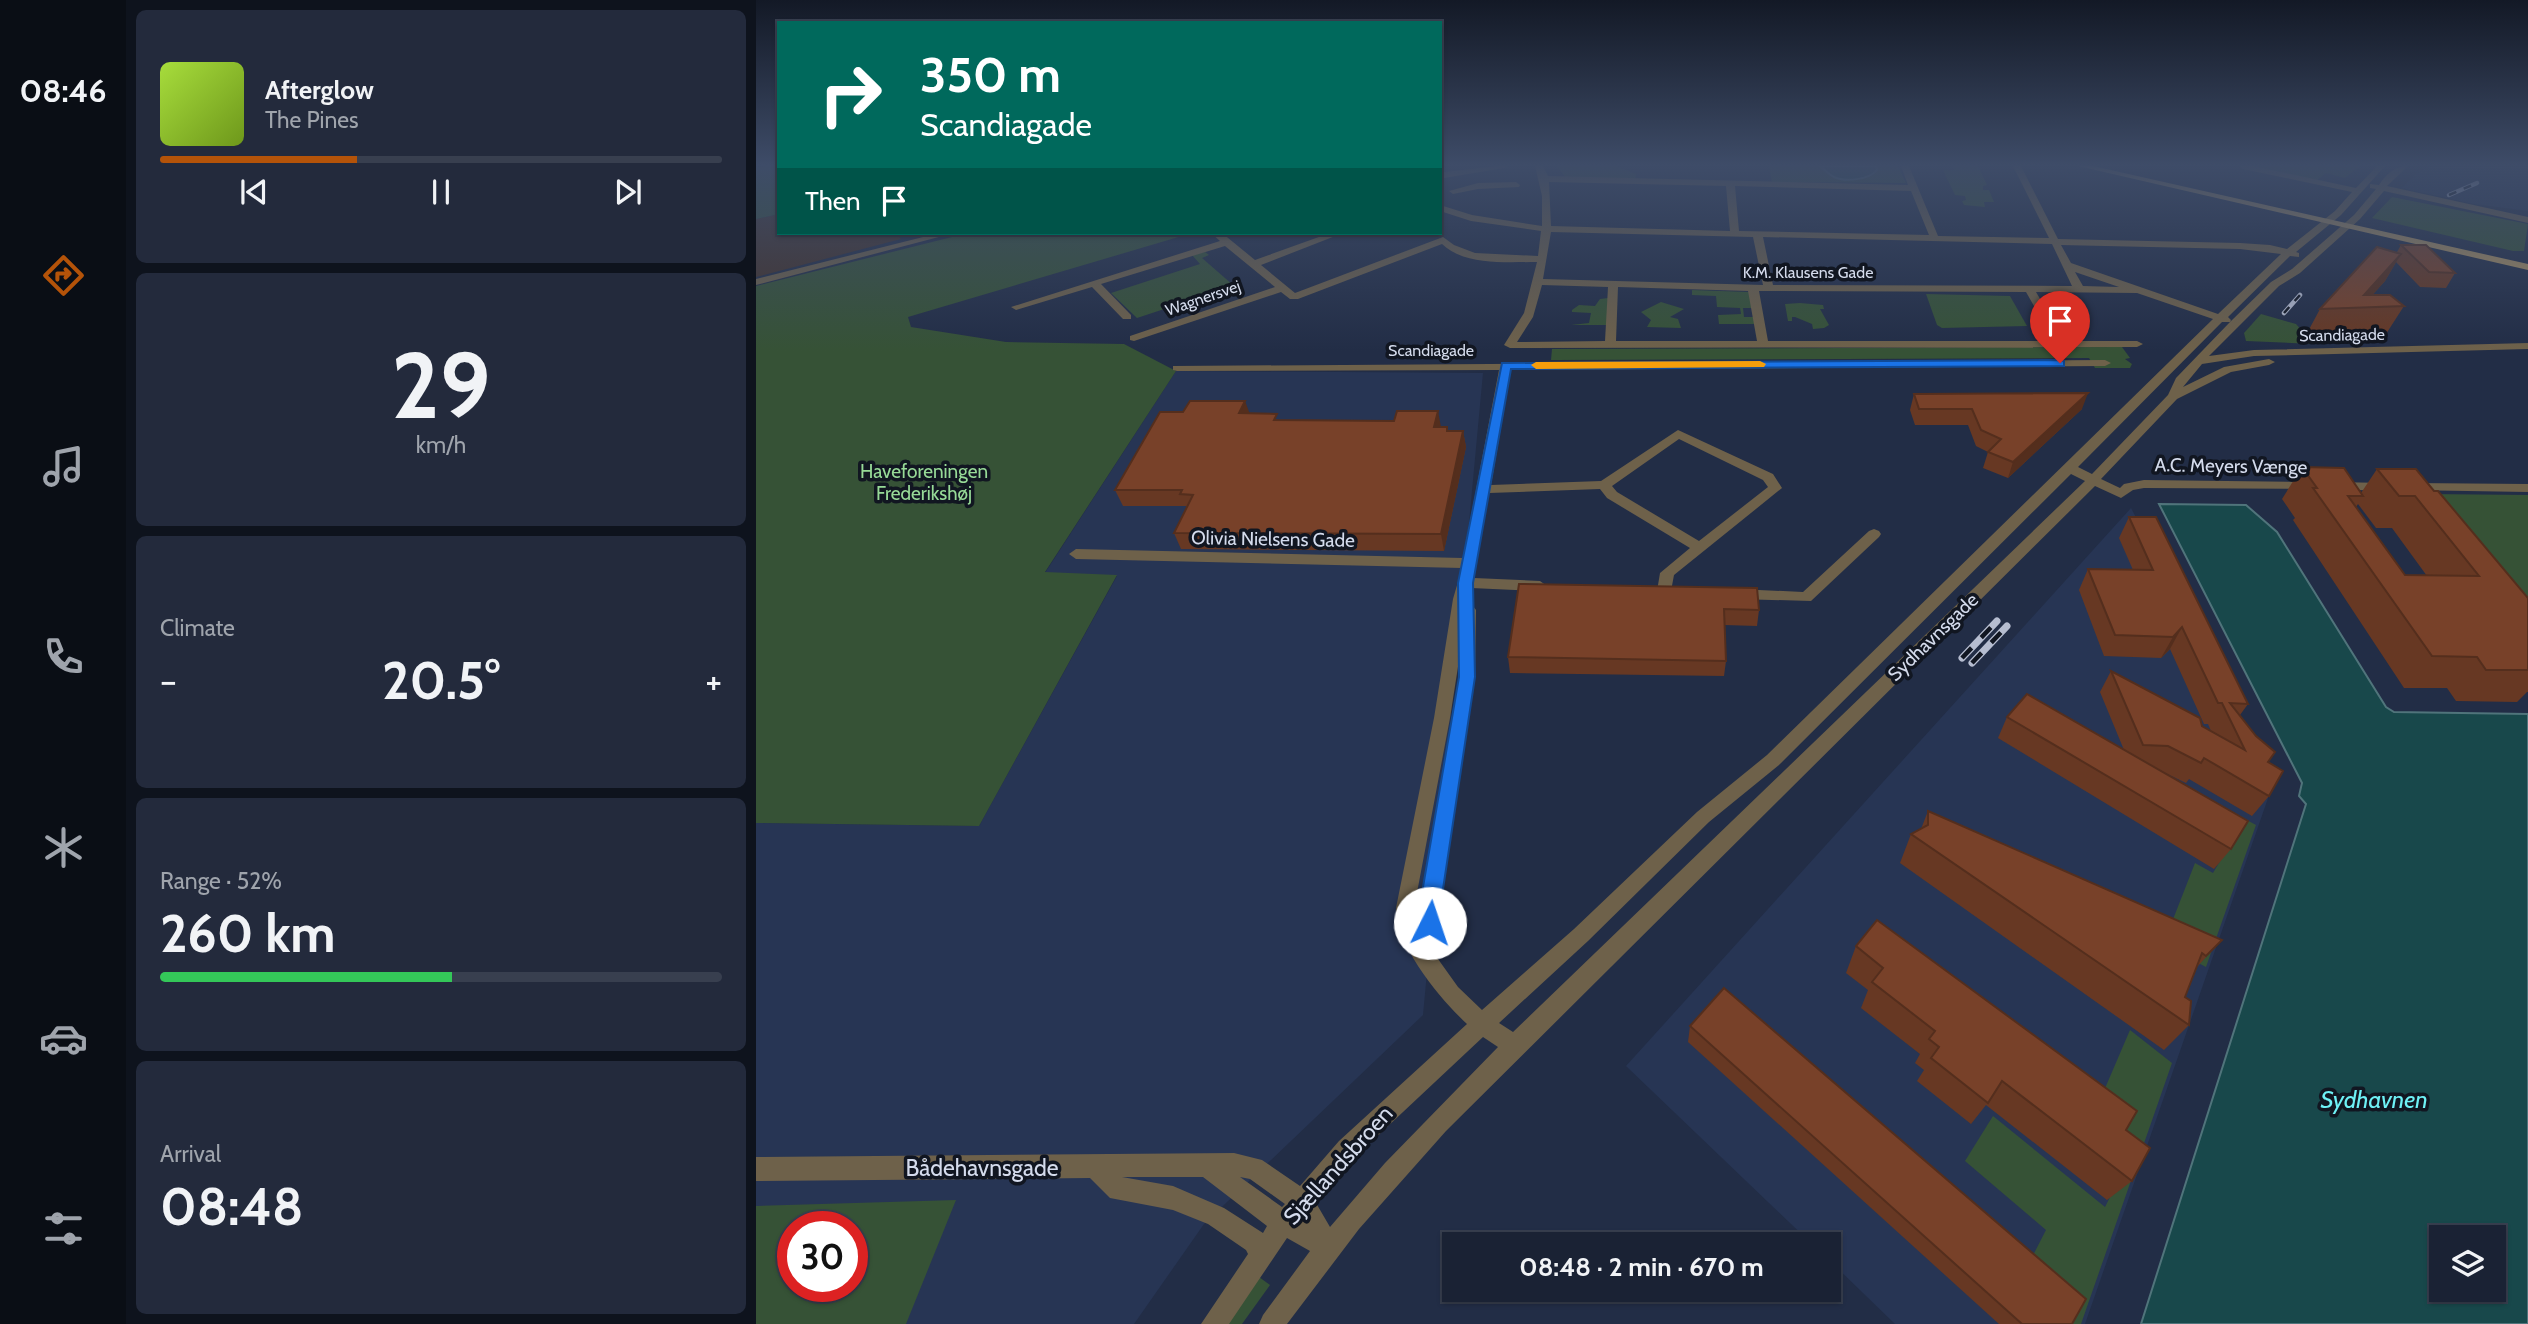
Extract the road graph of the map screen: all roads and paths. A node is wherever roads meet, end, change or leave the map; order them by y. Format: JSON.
{"nodes":[{"id":1,"x":1450,"y":228,"type":"edge"},
{"id":2,"x":1537,"y":228,"type":"edge"},
{"id":3,"x":1734,"y":228,"type":"edge"},
{"id":4,"x":1931,"y":228,"type":"edge"},
{"id":5,"x":2048,"y":228,"type":"edge"},
{"id":6,"x":2320,"y":228,"type":"edge"},
{"id":7,"x":2345,"y":228,"type":"edge"},
{"id":8,"x":2366,"y":228,"type":"edge"},
{"id":9,"x":1545,"y":229,"type":"junction"},
{"id":10,"x":1447,"y":233,"type":"junction"},
{"id":11,"x":1735,"y":234,"type":"junction"},
{"id":12,"x":1757,"y":234,"type":"junction"},
{"id":13,"x":941,"y":235,"type":"edge"},
{"id":14,"x":1218,"y":235,"type":"edge"},
{"id":15,"x":1333,"y":235,"type":"edge"},
{"id":16,"x":1935,"y":239,"type":"junction"},
{"id":17,"x":1227,"y":242,"type":"junction"},
{"id":18,"x":2055,"y":242,"type":"junction"},
{"id":19,"x":2286,"y":254,"type":"junction"},
{"id":20,"x":1541,"y":259,"type":"junction"},
{"id":21,"x":2307,"y":261,"type":"junction"},
{"id":22,"x":1253,"y":264,"type":"junction"},
{"id":23,"x":2528,"y":264,"type":"edge"},
{"id":24,"x":2066,"y":265,"type":"junction"},
{"id":25,"x":756,"y":282,"type":"edge"},
{"id":26,"x":1537,"y":282,"type":"junction"},
{"id":27,"x":1094,"y":283,"type":"junction"},
{"id":28,"x":1613,"y":285,"type":"junction"},
{"id":29,"x":1282,"y":288,"type":"junction"},
{"id":30,"x":1753,"y":288,"type":"junction"},
{"id":31,"x":1769,"y":288,"type":"junction"},
{"id":32,"x":2029,"y":289,"type":"junction"},
{"id":33,"x":2079,"y":289,"type":"junction"},
{"id":34,"x":2137,"y":290,"type":"junction"},
{"id":35,"x":1016,"y":307,"type":"dead end"},
{"id":36,"x":1127,"y":317,"type":"dead end"},
{"id":37,"x":2220,"y":318,"type":"junction"},
{"id":38,"x":2234,"y":323,"type":"junction"},
{"id":39,"x":1134,"y":338,"type":"dead end"},
{"id":40,"x":2061,"y":344,"type":"junction"},
{"id":41,"x":2137,"y":344,"type":"dead end"},
{"id":42,"x":1610,"y":345,"type":"junction"},
{"id":43,"x":1763,"y":345,"type":"junction"},
{"id":44,"x":2528,"y":346,"type":"edge"},
{"id":45,"x":2528,"y":353,"type":"edge"},
{"id":46,"x":2197,"y":361,"type":"junction"},
{"id":47,"x":2105,"y":363,"type":"dead end"},
{"id":48,"x":1506,"y":365,"type":"junction"},
{"id":49,"x":1177,"y":368,"type":"dead end"},
{"id":50,"x":2160,"y":376,"type":"junction"},
{"id":51,"x":2173,"y":396,"type":"junction"},
{"id":52,"x":2068,"y":467,"type":"junction"},
{"id":53,"x":2093,"y":480,"type":"junction"},
{"id":54,"x":1604,"y":485,"type":"junction"},
{"id":55,"x":2528,"y":488,"type":"edge"},
{"id":56,"x":1483,"y":489,"type":"junction"},
{"id":57,"x":1874,"y":534,"type":"dead end"},
{"id":58,"x":1700,"y":548,"type":"junction"},
{"id":59,"x":1076,"y":554,"type":"dead end"},
{"id":60,"x":1469,"y":563,"type":"junction"},
{"id":61,"x":1466,"y":583,"type":"junction"},
{"id":62,"x":1558,"y":587,"type":"edge"},
{"id":63,"x":1664,"y":591,"type":"edge"},
{"id":64,"x":1717,"y":593,"type":"edge"},
{"id":65,"x":1423,"y":953,"type":"junction"},
{"id":66,"x":1482,"y":1025,"type":"junction"},
{"id":67,"x":1515,"y":1046,"type":"junction"},
{"id":68,"x":1209,"y":1167,"type":"junction"},
{"id":69,"x":1097,"y":1168,"type":"junction"},
{"id":70,"x":756,"y":1170,"type":"edge"},
{"id":71,"x":1303,"y":1202,"type":"junction"},
{"id":72,"x":1283,"y":1224,"type":"junction"},
{"id":73,"x":1328,"y":1248,"type":"junction"},
{"id":74,"x":1256,"y":1263,"type":"junction"},
{"id":75,"x":1214,"y":1324,"type":"edge"},
{"id":76,"x":1272,"y":1324,"type":"edge"}],
"edges":[{"from":1,"to":10,"type":"street"},
{"from":2,"to":9,"type":"street"},
{"from":3,"to":11,"type":"street"},
{"from":4,"to":16,"type":"street"},
{"from":5,"to":18,"type":"street"},
{"from":6,"to":19,"type":"street","name":"Sydhavnsgade"},
{"from":7,"to":21,"type":"street","name":"Sydhavnsgade"},
{"from":8,"to":23,"type":"main road"},
{"from":9,"to":11,"type":"street"},
{"from":9,"to":20,"type":"street"},
{"from":10,"to":20,"type":"street"},
{"from":10,"to":29,"type":"street","name":"Wagnersvej"},
{"from":11,"to":12,"type":"street"},
{"from":12,"to":16,"type":"street"},
{"from":12,"to":31,"type":"street"},
{"from":13,"to":25,"type":"street"},
{"from":14,"to":17,"type":"street","name":"Wagnersvej"},
{"from":15,"to":22,"type":"street"},
{"from":16,"to":18,"type":"street"},
{"from":17,"to":22,"type":"street","name":"Wagnersvej"},
{"from":17,"to":27,"type":"street"},
{"from":18,"to":19,"type":"street"},
{"from":18,"to":24,"type":"street"},
{"from":19,"to":21,"type":"street"},
{"from":19,"to":37,"type":"street","name":"Sydhavnsgade"},
{"from":20,"to":26,"type":"street"},
{"from":21,"to":38,"type":"street","name":"Sydhavnsgade"},
{"from":22,"to":29,"type":"street","name":"Wagnersvej"},
{"from":24,"to":33,"type":"street"},
{"from":24,"to":34,"type":"street"},
{"from":26,"to":28,"type":"street","name":"K.M. Klausens Gade"},
{"from":26,"to":42,"type":"street"},
{"from":27,"to":35,"type":"street"},
{"from":27,"to":36,"type":"street"},
{"from":28,"to":30,"type":"street","name":"K.M. Klausens Gade"},
{"from":28,"to":42,"type":"street"},
{"from":29,"to":39,"type":"street","name":"Wagnersvej"},
{"from":30,"to":31,"type":"street","name":"K.M. Klausens Gade"},
{"from":30,"to":43,"type":"street"},
{"from":31,"to":32,"type":"street","name":"K.M. Klausens Gade"},
{"from":32,"to":33,"type":"street","name":"K.M. Klausens Gade"},
{"from":32,"to":40,"type":"street"},
{"from":33,"to":34,"type":"street","name":"K.M. Klausens Gade"},
{"from":34,"to":37,"type":"street"},
{"from":37,"to":38,"type":"street"},
{"from":37,"to":50,"type":"street","name":"Sydhavnsgade"},
{"from":38,"to":46,"type":"street","name":"Sydhavnsgade"},
{"from":40,"to":41,"type":"street"},
{"from":40,"to":43,"type":"street"},
{"from":42,"to":43,"type":"street"},
{"from":44,"to":46,"type":"street","name":"Scandiagade"},
{"from":45,"to":51,"type":"street","name":"Scandiagade"},
{"from":46,"to":50,"type":"street","name":"Scandiagade"},
{"from":46,"to":51,"type":"street","name":"Sydhavnsgade"},
{"from":47,"to":48,"type":"street","name":"Scandiagade"},
{"from":48,"to":49,"type":"street","name":"Scandiagade"},
{"from":48,"to":56,"type":"street"},
{"from":50,"to":52,"type":"street","name":"Sydhavnsgade"},
{"from":51,"to":53,"type":"street","name":"Sydhavnsgade"},
{"from":52,"to":53,"type":"street","name":"A.C. Meyers Vænge"},
{"from":52,"to":66,"type":"street","name":"Sydhavnsgade"},
{"from":53,"to":55,"type":"street","name":"A.C. Meyers Vænge"},
{"from":53,"to":67,"type":"street","name":"Sydhavnsgade"},
{"from":54,"to":56,"type":"street"},
{"from":54,"to":58,"type":"street"},
{"from":54,"to":58,"type":"street"},
{"from":56,"to":60,"type":"street"},
{"from":57,"to":64,"type":"street"},
{"from":58,"to":63,"type":"street"},
{"from":59,"to":60,"type":"street","name":"Olivia Nielsens Gade"},
{"from":60,"to":61,"type":"street"},
{"from":61,"to":62,"type":"street"},
{"from":61,"to":65,"type":"street"},
{"from":61,"to":65,"type":"street"},
{"from":65,"to":66,"type":"street"},
{"from":66,"to":67,"type":"street"},
{"from":66,"to":71,"type":"street","name":"Sjællandsbroen"},
{"from":67,"to":73,"type":"street"},
{"from":68,"to":69,"type":"street","name":"Bådehavnsgade"},
{"from":68,"to":71,"type":"street","name":"Bådehavnsgade"},
{"from":68,"to":72,"type":"street"},
{"from":69,"to":70,"type":"street","name":"Bådehavnsgade"},
{"from":69,"to":74,"type":"street"},
{"from":71,"to":72,"type":"street","name":"Sjællandsbroen"},
{"from":71,"to":73,"type":"street","name":"Bådehavnsgade"},
{"from":72,"to":73,"type":"street"},
{"from":72,"to":74,"type":"street","name":"Sjællandsbroen"},
{"from":73,"to":76,"type":"street"},
{"from":74,"to":75,"type":"street","name":"Sjællandsbroen"}]}
